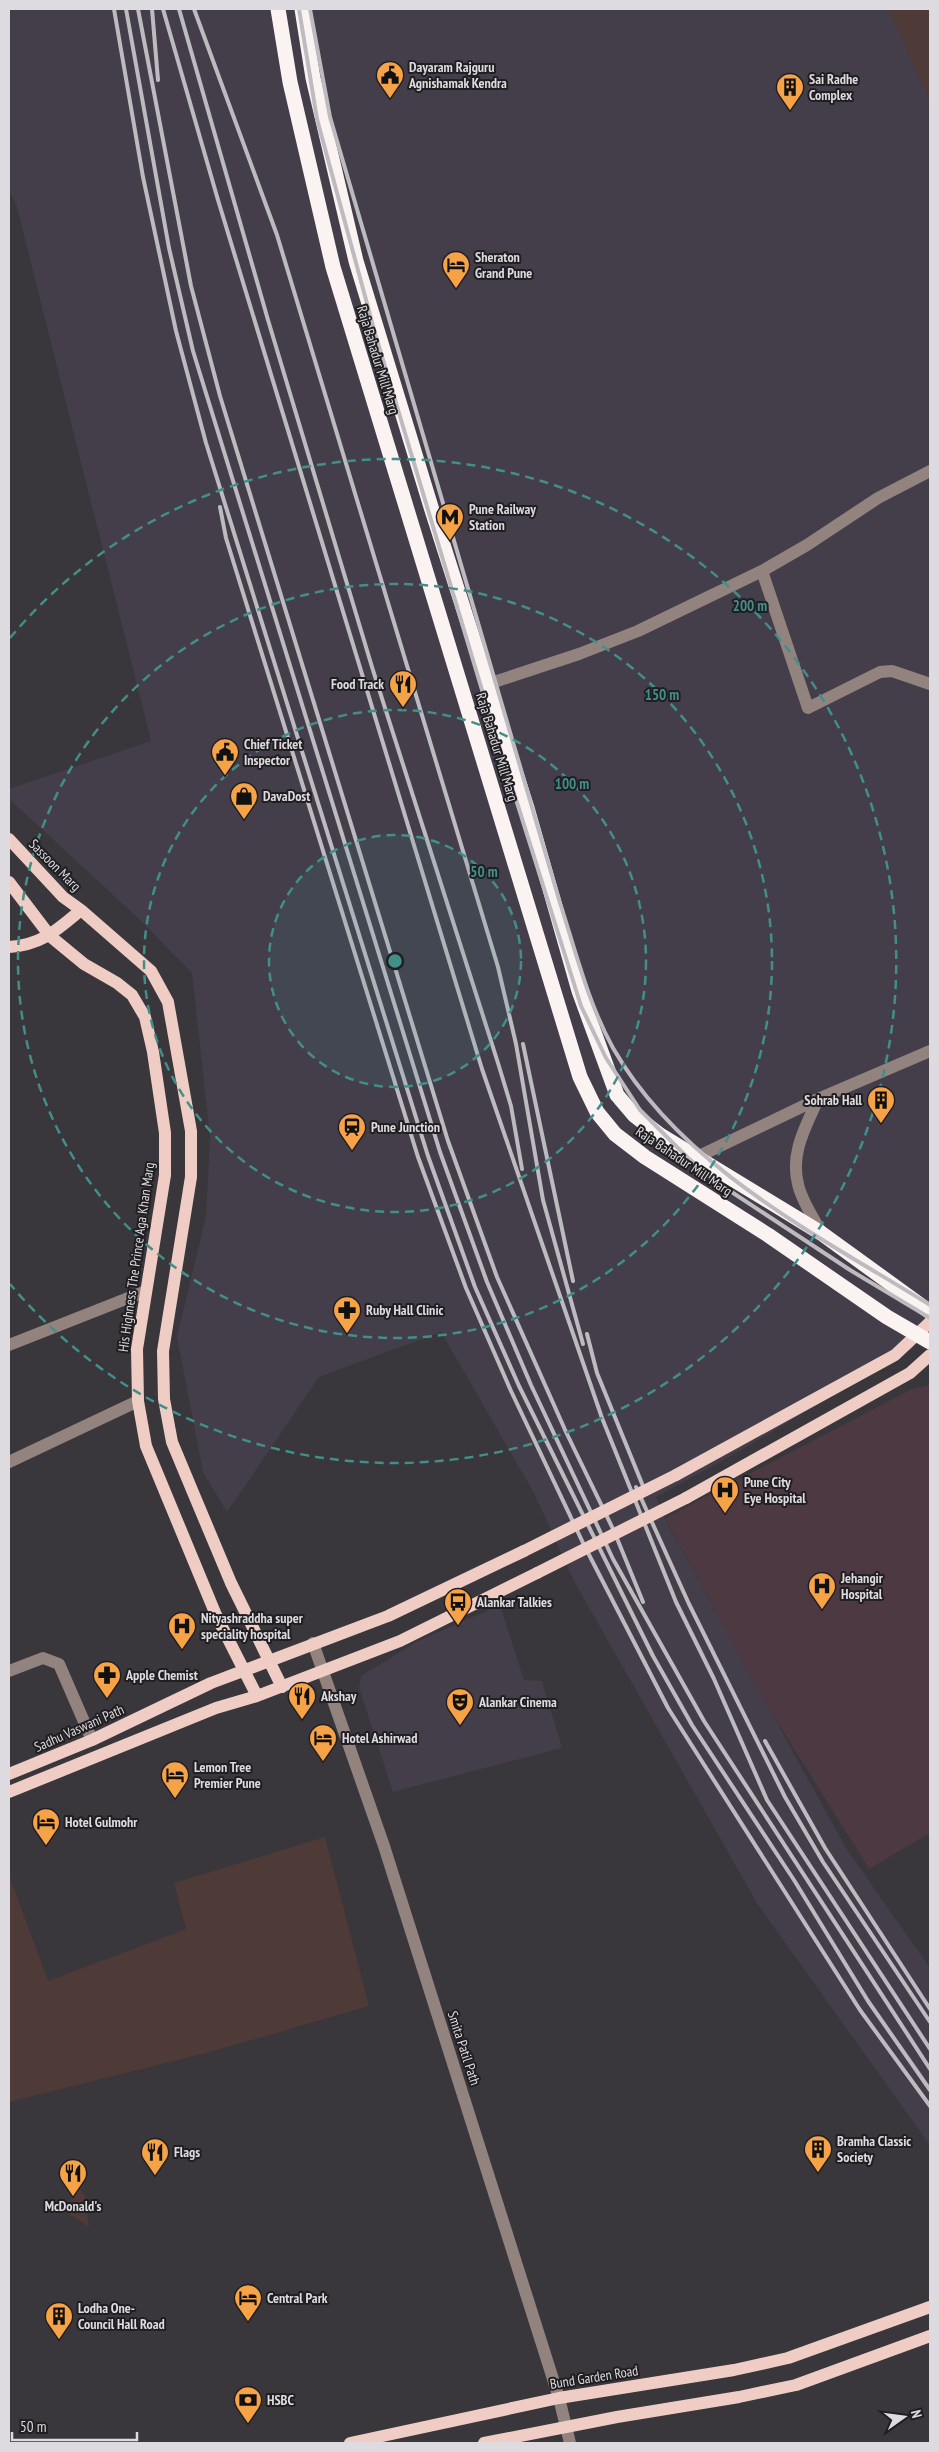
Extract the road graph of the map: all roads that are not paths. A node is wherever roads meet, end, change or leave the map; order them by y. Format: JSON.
{"nodes":[{"id":1,"x":278,"y":9,"type":"edge"},
{"id":2,"x":302,"y":9,"type":"edge"},
{"id":3,"x":930,"y":471,"type":"edge"},
{"id":4,"x":762,"y":571,"type":"junction"},
{"id":5,"x":488,"y":684,"type":"junction"},
{"id":6,"x":930,"y":684,"type":"edge"},
{"id":7,"x":9,"y":839,"type":"edge"},
{"id":8,"x":9,"y":882,"type":"edge"},
{"id":9,"x":81,"y":910,"type":"junction"},
{"id":10,"x":50,"y":936,"type":"junction"},
{"id":11,"x":9,"y":947,"type":"edge"},
{"id":12,"x":930,"y":1051,"type":"edge"},
{"id":13,"x":818,"y":1099,"type":"junction"},
{"id":14,"x":695,"y":1158,"type":"junction"},
{"id":15,"x":821,"y":1233,"type":"junction"},
{"id":16,"x":146,"y":1291,"type":"junction"},
{"id":17,"x":930,"y":1312,"type":"edge"},
{"id":18,"x":930,"y":1322,"type":"edge"},
{"id":19,"x":924,"y":1338,"type":"edge"},
{"id":20,"x":9,"y":1345,"type":"edge"},
{"id":21,"x":930,"y":1356,"type":"edge"},
{"id":22,"x":138,"y":1402,"type":"junction"},
{"id":23,"x":9,"y":1462,"type":"edge"},
{"id":24,"x":313,"y":1644,"type":"junction"},
{"id":25,"x":268,"y":1660,"type":"junction"},
{"id":26,"x":244,"y":1670,"type":"junction"},
{"id":27,"x":9,"y":1671,"type":"edge"},
{"id":28,"x":322,"y":1671,"type":"junction"},
{"id":29,"x":282,"y":1687,"type":"junction"},
{"id":30,"x":257,"y":1696,"type":"junction"},
{"id":31,"x":92,"y":1740,"type":"junction"},
{"id":32,"x":9,"y":1774,"type":"edge"},
{"id":33,"x":9,"y":1792,"type":"edge"},
{"id":34,"x":930,"y":2307,"type":"edge"},
{"id":35,"x":930,"y":2336,"type":"edge"},
{"id":36,"x":559,"y":2398,"type":"junction"},
{"id":37,"x":566,"y":2426,"type":"junction"},
{"id":38,"x":350,"y":2443,"type":"edge"},
{"id":39,"x":484,"y":2443,"type":"edge"},
{"id":40,"x":570,"y":2443,"type":"edge"}],
"edges":[{"from":1,"to":19,"type":"highway","name":"Raja Bahadur Mill Marg"},
{"from":2,"to":5,"type":"highway","name":"Raja Bahadur Mill Marg"},
{"from":3,"to":4,"type":"street"},
{"from":4,"to":5,"type":"street"},
{"from":4,"to":6,"type":"street"},
{"from":5,"to":14,"type":"highway","name":"Raja Bahadur Mill Marg"},
{"from":7,"to":9,"type":"main road","name":"Sassoon Marg"},
{"from":8,"to":10,"type":"main road"},
{"from":9,"to":10,"type":"main road"},
{"from":9,"to":25,"type":"main road"},
{"from":10,"to":11,"type":"main road"},
{"from":10,"to":16,"type":"main road","name":"His Highness The Prince Aga Khan Marg"},
{"from":12,"to":13,"type":"street"},
{"from":13,"to":14,"type":"street"},
{"from":13,"to":15,"type":"street"},
{"from":14,"to":15,"type":"highway","name":"Raja Bahadur Mill Marg"},
{"from":15,"to":17,"type":"highway","name":"Raja Bahadur Mill Marg"},
{"from":16,"to":20,"type":"street"},
{"from":16,"to":22,"type":"main road","name":"His Highness The Prince Aga Khan Marg"},
{"from":18,"to":19,"type":"main road","name":"Sadhu Vaswani Path"},
{"from":19,"to":24,"type":"main road","name":"Sadhu Vaswani Path","bridge":true},
{"from":21,"to":28,"type":"main road","bridge":true},
{"from":22,"to":23,"type":"street"},
{"from":22,"to":26,"type":"main road","name":"His Highness The Prince Aga Khan Marg"},
{"from":24,"to":25,"type":"main road","name":"Sadhu Vaswani Path"},
{"from":24,"to":28,"type":"street","name":"Smita Patil Path"},
{"from":25,"to":26,"type":"main road","name":"Sadhu Vaswani Path"},
{"from":25,"to":29,"type":"main road"},
{"from":26,"to":30,"type":"main road","name":"His Highness The Prince Aga Khan Marg"},
{"from":26,"to":31,"type":"main road","name":"Sadhu Vaswani Path"},
{"from":27,"to":31,"type":"street"},
{"from":28,"to":29,"type":"main road"},
{"from":28,"to":36,"type":"street","name":"Smita Patil Path"},
{"from":29,"to":30,"type":"main road"},
{"from":30,"to":33,"type":"main road"},
{"from":31,"to":32,"type":"main road","name":"Sadhu Vaswani Path"},
{"from":34,"to":36,"type":"main road","name":"Bund Garden Road"},
{"from":35,"to":37,"type":"main road"},
{"from":36,"to":37,"type":"street","name":"Smita Patil Path"},
{"from":36,"to":38,"type":"main road","name":"Bund Garden Road"},
{"from":37,"to":39,"type":"main road"},
{"from":37,"to":40,"type":"street","name":"Smita Patil Path"}]}
